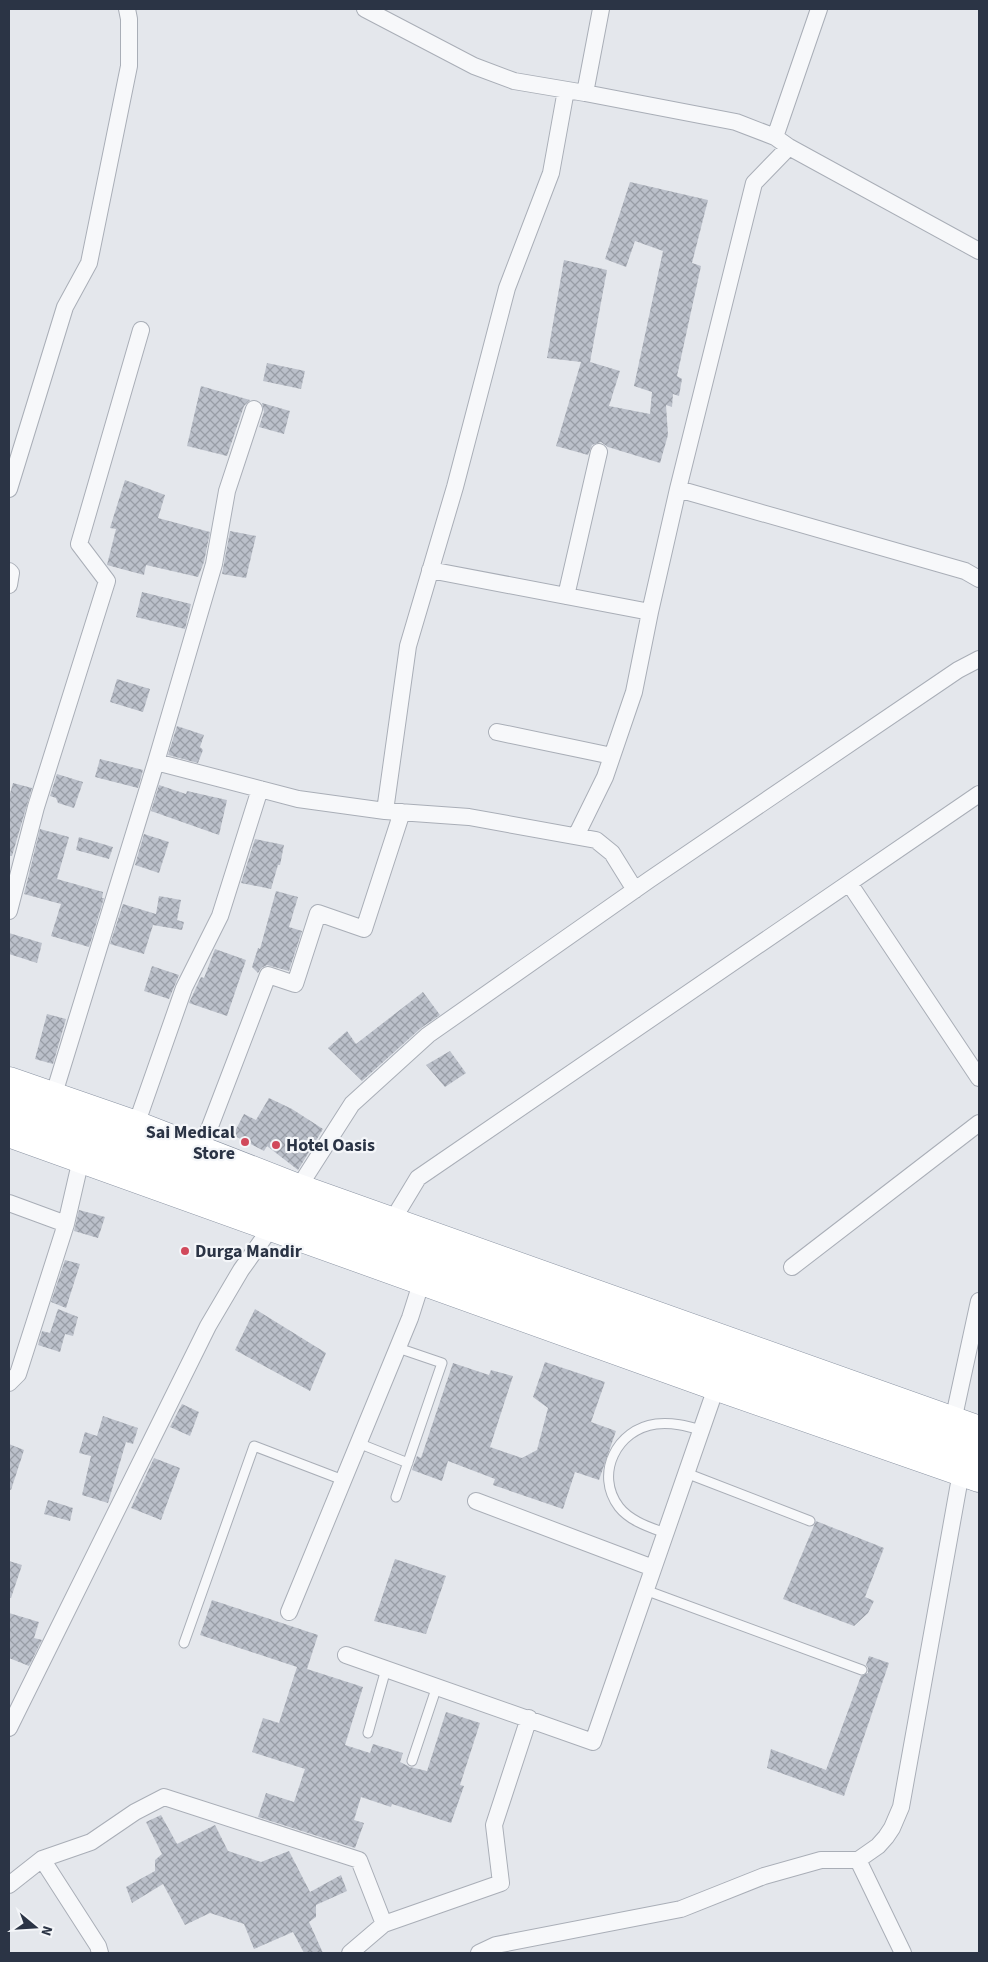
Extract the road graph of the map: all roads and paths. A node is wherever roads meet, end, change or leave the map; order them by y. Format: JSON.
{"nodes":[{"id":1,"x":127,"y":9,"type":"edge"},
{"id":2,"x":365,"y":9,"type":"edge"},
{"id":3,"x":601,"y":9,"type":"edge"},
{"id":4,"x":819,"y":9,"type":"edge"},
{"id":5,"x":566,"y":90,"type":"junction"},
{"id":6,"x":585,"y":93,"type":"junction"},
{"id":7,"x":775,"y":137,"type":"junction"},
{"id":8,"x":789,"y":147,"type":"junction"},
{"id":9,"x":979,"y":251,"type":"edge"},
{"id":10,"x":141,"y":330,"type":"dead end"},
{"id":11,"x":254,"y":409,"type":"dead end"},
{"id":12,"x":599,"y":452,"type":"dead end"},
{"id":13,"x":9,"y":489,"type":"edge"},
{"id":14,"x":678,"y":489,"type":"junction"},
{"id":15,"x":430,"y":570,"type":"junction"},
{"id":16,"x":9,"y":571,"type":"edge"},
{"id":17,"x":979,"y":579,"type":"edge"},
{"id":18,"x":9,"y":584,"type":"edge"},
{"id":19,"x":566,"y":596,"type":"junction"},
{"id":20,"x":650,"y":612,"type":"junction"},
{"id":21,"x":979,"y":659,"type":"edge"},
{"id":22,"x":497,"y":732,"type":"dead end"},
{"id":23,"x":612,"y":756,"type":"junction"},
{"id":24,"x":156,"y":762,"type":"junction"},
{"id":25,"x":260,"y":789,"type":"junction"},
{"id":26,"x":979,"y":794,"type":"edge"},
{"id":27,"x":385,"y":811,"type":"junction"},
{"id":28,"x":402,"y":812,"type":"junction"},
{"id":29,"x":576,"y":836,"type":"junction"},
{"id":30,"x":849,"y":883,"type":"junction"},
{"id":31,"x":635,"y":890,"type":"junction"},
{"id":32,"x":9,"y":911,"type":"edge"},
{"id":33,"x":979,"y":1078,"type":"edge"},
{"id":34,"x":9,"y":1081,"type":"edge"},
{"id":35,"x":53,"y":1097,"type":"junction"},
{"id":36,"x":9,"y":1107,"type":"edge"},
{"id":37,"x":979,"y":1122,"type":"edge"},
{"id":38,"x":136,"y":1126,"type":"junction"},
{"id":39,"x":9,"y":1133,"type":"edge"},
{"id":40,"x":201,"y":1150,"type":"junction"},
{"id":41,"x":81,"y":1159,"type":"junction"},
{"id":42,"x":9,"y":1203,"type":"edge"},
{"id":43,"x":284,"y":1208,"type":"junction"},
{"id":44,"x":66,"y":1224,"type":"junction"},
{"id":45,"x":388,"y":1233,"type":"junction"},
{"id":46,"x":792,"y":1267,"type":"dead end"},
{"id":47,"x":425,"y":1270,"type":"junction"},
{"id":48,"x":979,"y":1301,"type":"edge"},
{"id":49,"x":398,"y":1348,"type":"junction"},
{"id":50,"x":723,"y":1364,"type":"junction"},
{"id":51,"x":9,"y":1383,"type":"edge"},
{"id":52,"x":702,"y":1430,"type":"junction"},
{"id":53,"x":979,"y":1430,"type":"edge"},
{"id":54,"x":358,"y":1443,"type":"junction"},
{"id":55,"x":979,"y":1452,"type":"edge"},
{"id":56,"x":956,"y":1455,"type":"edge"},
{"id":57,"x":408,"y":1463,"type":"junction"},
{"id":58,"x":686,"y":1473,"type":"junction"},
{"id":59,"x":343,"y":1480,"type":"junction"},
{"id":60,"x":396,"y":1497,"type":"dead end"},
{"id":61,"x":476,"y":1501,"type":"dead end"},
{"id":62,"x":810,"y":1521,"type":"dead end"},
{"id":63,"x":665,"y":1533,"type":"junction"},
{"id":64,"x":653,"y":1568,"type":"junction"},
{"id":65,"x":645,"y":1590,"type":"junction"},
{"id":66,"x":289,"y":1612,"type":"dead end"},
{"id":67,"x":184,"y":1643,"type":"dead end"},
{"id":68,"x":346,"y":1655,"type":"dead end"},
{"id":69,"x":386,"y":1669,"type":"junction"},
{"id":70,"x":862,"y":1670,"type":"dead end"},
{"id":71,"x":437,"y":1686,"type":"junction"},
{"id":72,"x":529,"y":1718,"type":"junction"},
{"id":73,"x":9,"y":1728,"type":"edge"},
{"id":74,"x":368,"y":1733,"type":"dead end"},
{"id":75,"x":412,"y":1761,"type":"dead end"},
{"id":76,"x":42,"y":1859,"type":"junction"},
{"id":77,"x":858,"y":1860,"type":"junction"},
{"id":78,"x":9,"y":1885,"type":"edge"},
{"id":79,"x":384,"y":1924,"type":"junction"},
{"id":80,"x":100,"y":1953,"type":"edge"},
{"id":81,"x":350,"y":1953,"type":"edge"},
{"id":82,"x":479,"y":1953,"type":"edge"},
{"id":83,"x":903,"y":1953,"type":"edge"}],
"edges":[{"from":1,"to":13,"type":"street"},
{"from":2,"to":5,"type":"street"},
{"from":3,"to":6,"type":"street"},
{"from":4,"to":7,"type":"street"},
{"from":5,"to":6,"type":"street"},
{"from":5,"to":15,"type":"street"},
{"from":6,"to":7,"type":"street"},
{"from":7,"to":8,"type":"street"},
{"from":8,"to":9,"type":"street"},
{"from":8,"to":14,"type":"street"},
{"from":10,"to":32,"type":"street"},
{"from":11,"to":24,"type":"street"},
{"from":12,"to":19,"type":"street"},
{"from":14,"to":17,"type":"street"},
{"from":14,"to":20,"type":"street"},
{"from":15,"to":19,"type":"street"},
{"from":15,"to":27,"type":"street"},
{"from":16,"to":18,"type":"street"},
{"from":19,"to":20,"type":"street"},
{"from":20,"to":23,"type":"street"},
{"from":21,"to":31,"type":"street"},
{"from":22,"to":23,"type":"street"},
{"from":23,"to":29,"type":"street"},
{"from":24,"to":25,"type":"street"},
{"from":24,"to":35,"type":"street"},
{"from":25,"to":27,"type":"street"},
{"from":25,"to":38,"type":"street"},
{"from":26,"to":30,"type":"street"},
{"from":27,"to":28,"type":"street"},
{"from":28,"to":29,"type":"street"},
{"from":28,"to":40,"type":"street"},
{"from":29,"to":31,"type":"street"},
{"from":30,"to":33,"type":"street"},
{"from":30,"to":45,"type":"street"},
{"from":31,"to":43,"type":"street"},
{"from":34,"to":35,"type":"highway"},
{"from":35,"to":38,"type":"highway"},
{"from":36,"to":43,"type":"highway"},
{"from":37,"to":46,"type":"street"},
{"from":38,"to":40,"type":"highway"},
{"from":39,"to":41,"type":"highway"},
{"from":40,"to":43,"type":"highway"},
{"from":41,"to":43,"type":"highway"},
{"from":41,"to":44,"type":"street"},
{"from":42,"to":44,"type":"street"},
{"from":43,"to":45,"type":"highway"},
{"from":43,"to":47,"type":"highway"},
{"from":43,"to":73,"type":"street"},
{"from":44,"to":51,"type":"street"},
{"from":45,"to":47,"type":"highway"},
{"from":45,"to":50,"type":"highway"},
{"from":47,"to":49,"type":"street"},
{"from":47,"to":50,"type":"highway"},
{"from":48,"to":56,"type":"street"},
{"from":49,"to":54,"type":"street"},
{"from":49,"to":57,"type":"lane"},
{"from":50,"to":52,"type":"street"},
{"from":50,"to":56,"type":"highway"},
{"from":52,"to":58,"type":"street"},
{"from":52,"to":63,"type":"lane"},
{"from":53,"to":56,"type":"highway"},
{"from":54,"to":57,"type":"lane"},
{"from":54,"to":59,"type":"street"},
{"from":55,"to":56,"type":"highway"},
{"from":56,"to":77,"type":"street"},
{"from":57,"to":60,"type":"lane"},
{"from":58,"to":62,"type":"lane"},
{"from":58,"to":63,"type":"street"},
{"from":59,"to":66,"type":"street"},
{"from":59,"to":67,"type":"lane"},
{"from":61,"to":64,"type":"street"},
{"from":63,"to":64,"type":"street"},
{"from":64,"to":65,"type":"street"},
{"from":65,"to":70,"type":"lane"},
{"from":65,"to":72,"type":"street"},
{"from":68,"to":69,"type":"street"},
{"from":69,"to":71,"type":"street"},
{"from":69,"to":74,"type":"lane"},
{"from":71,"to":72,"type":"street"},
{"from":71,"to":75,"type":"lane"},
{"from":72,"to":79,"type":"street"},
{"from":76,"to":78,"type":"street"},
{"from":76,"to":79,"type":"street"},
{"from":76,"to":80,"type":"street"},
{"from":77,"to":82,"type":"street"},
{"from":77,"to":83,"type":"street"},
{"from":79,"to":81,"type":"street"}]}
